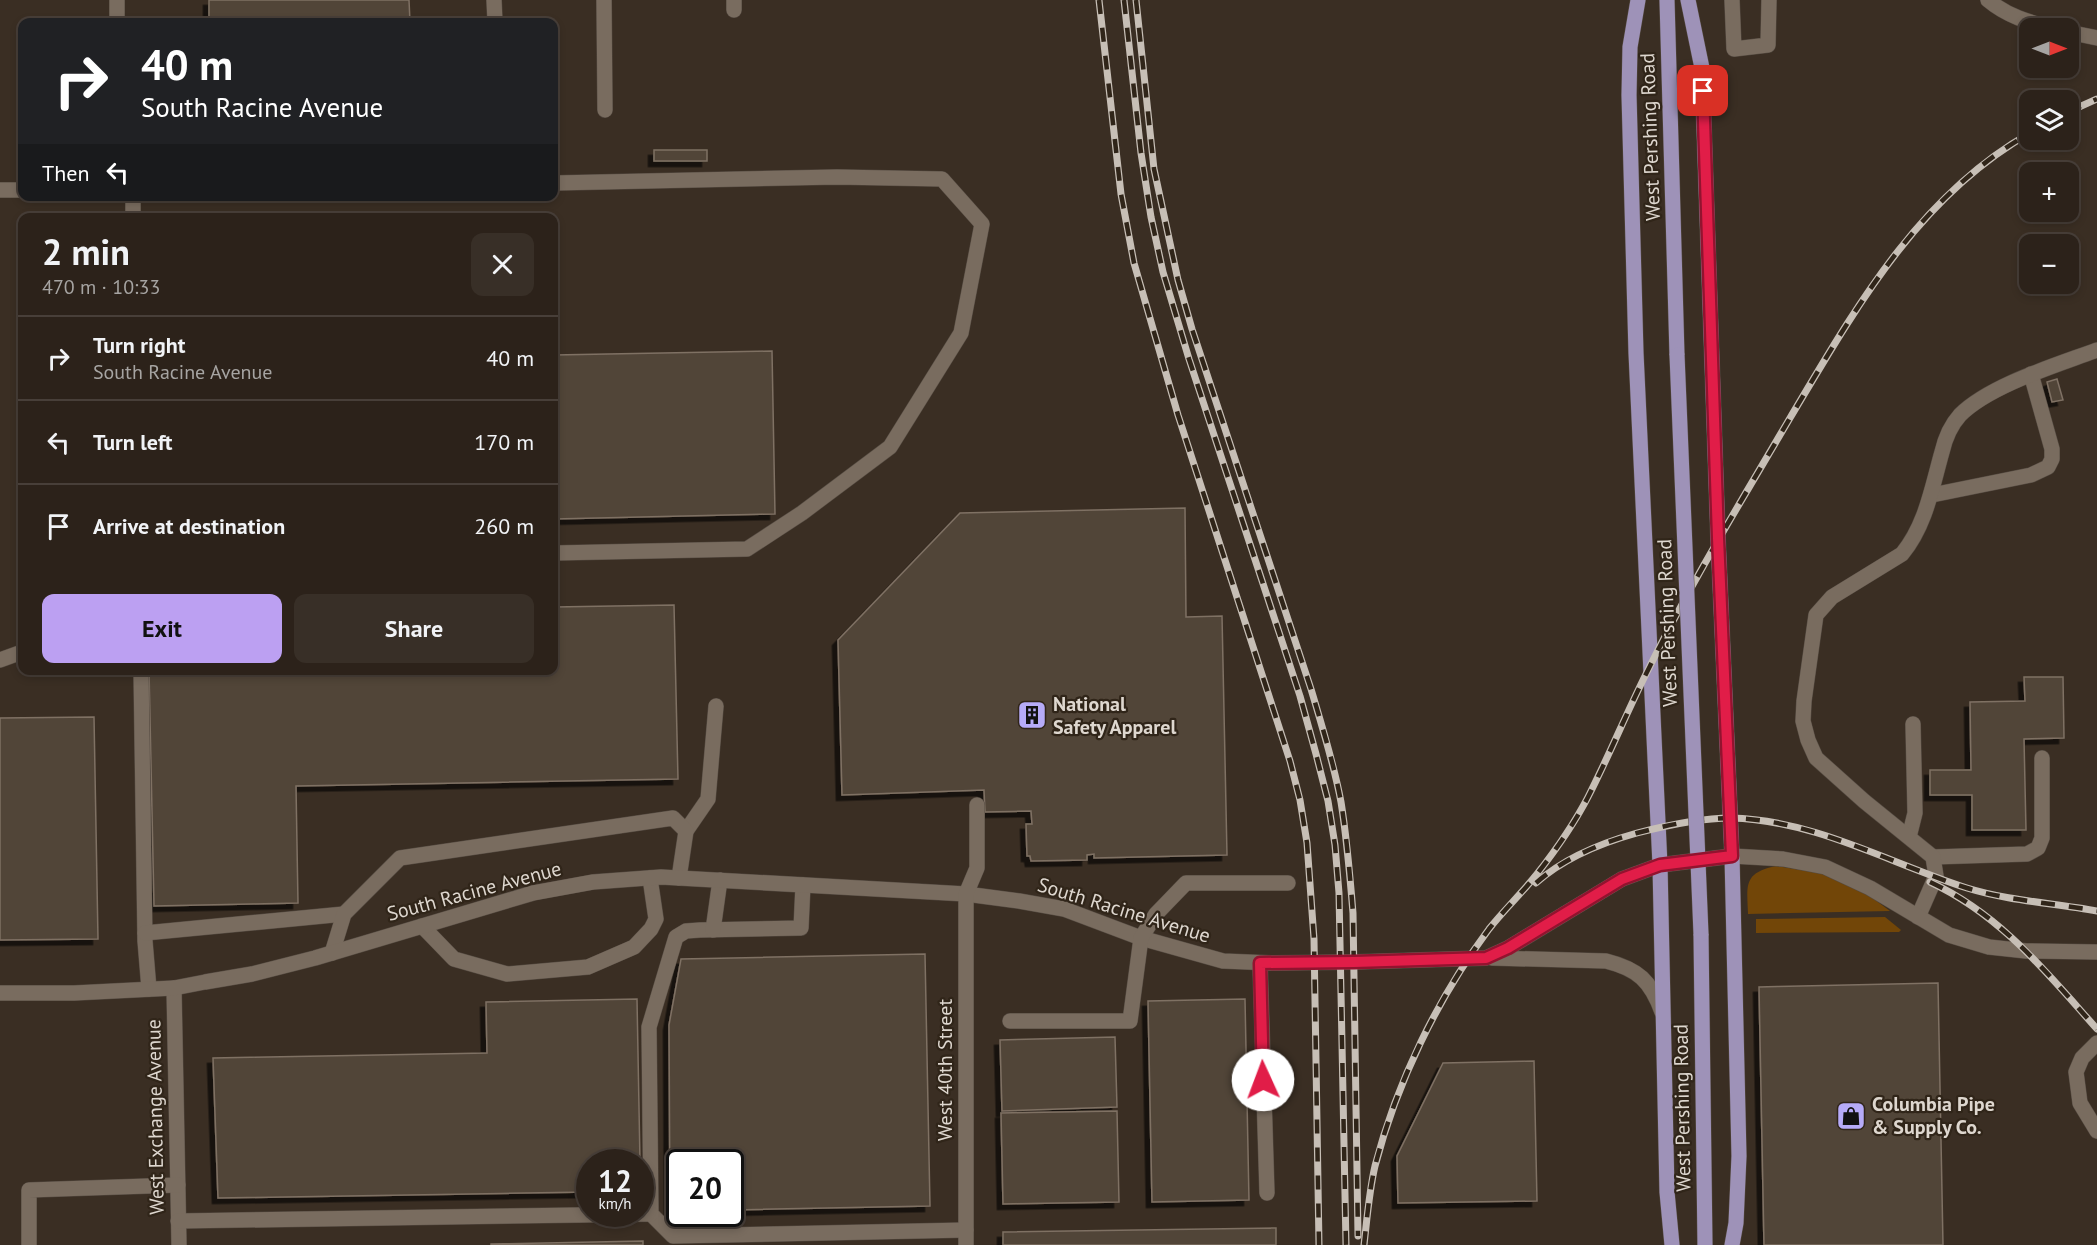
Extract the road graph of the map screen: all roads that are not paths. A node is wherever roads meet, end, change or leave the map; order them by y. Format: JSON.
{"nodes":[{"id":1,"x":117,"y":0,"type":"edge"},
{"id":2,"x":494,"y":0,"type":"edge"},
{"id":3,"x":604,"y":0,"type":"edge"},
{"id":4,"x":1638,"y":0,"type":"edge"},
{"id":5,"x":1667,"y":0,"type":"edge"},
{"id":6,"x":1688,"y":0,"type":"edge"},
{"id":7,"x":1732,"y":0,"type":"edge"},
{"id":8,"x":1769,"y":0,"type":"edge"},
{"id":9,"x":1988,"y":0,"type":"edge"},
{"id":10,"x":117,"y":18,"type":"edge"},
{"id":11,"x":495,"y":18,"type":"edge"},
{"id":12,"x":2019,"y":18,"type":"edge"},
{"id":13,"x":2079,"y":34,"type":"edge"},
{"id":14,"x":2097,"y":38,"type":"edge"},
{"id":15,"x":605,"y":110,"type":"dead end"},
{"id":16,"x":558,"y":183,"type":"edge"},
{"id":17,"x":0,"y":190,"type":"edge"},
{"id":18,"x":18,"y":190,"type":"edge"},
{"id":19,"x":2097,"y":350,"type":"edge"},
{"id":20,"x":2031,"y":374,"type":"junction"},
{"id":21,"x":1932,"y":495,"type":"junction"},
{"id":22,"x":558,"y":553,"type":"edge"},
{"id":23,"x":18,"y":653,"type":"edge"},
{"id":24,"x":0,"y":660,"type":"edge"},
{"id":25,"x":141,"y":675,"type":"edge"},
{"id":26,"x":716,"y":706,"type":"dead end"},
{"id":27,"x":1913,"y":724,"type":"dead end"},
{"id":28,"x":2042,"y":758,"type":"dead end"},
{"id":29,"x":977,"y":805,"type":"dead end"},
{"id":30,"x":686,"y":831,"type":"junction"},
{"id":31,"x":1909,"y":837,"type":"junction"},
{"id":32,"x":1732,"y":856,"type":"junction"},
{"id":33,"x":1933,"y":856,"type":"junction"},
{"id":34,"x":1660,"y":865,"type":"junction"},
{"id":35,"x":650,"y":878,"type":"junction"},
{"id":36,"x":679,"y":878,"type":"junction"},
{"id":37,"x":720,"y":880,"type":"junction"},
{"id":38,"x":1288,"y":883,"type":"dead end"},
{"id":39,"x":803,"y":885,"type":"junction"},
{"id":40,"x":966,"y":894,"type":"junction"},
{"id":41,"x":344,"y":914,"type":"junction"},
{"id":42,"x":1918,"y":917,"type":"junction"},
{"id":43,"x":422,"y":926,"type":"junction"},
{"id":44,"x":713,"y":930,"type":"junction"},
{"id":45,"x":145,"y":933,"type":"junction"},
{"id":46,"x":1141,"y":938,"type":"junction"},
{"id":47,"x":2097,"y":952,"type":"edge"},
{"id":48,"x":332,"y":953,"type":"junction"},
{"id":49,"x":1486,"y":958,"type":"junction"},
{"id":50,"x":1260,"y":963,"type":"junction"},
{"id":51,"x":174,"y":988,"type":"junction"},
{"id":52,"x":149,"y":989,"type":"junction"},
{"id":53,"x":0,"y":993,"type":"edge"},
{"id":54,"x":1663,"y":1017,"type":"junction"},
{"id":55,"x":1010,"y":1021,"type":"dead end"},
{"id":56,"x":2097,"y":1043,"type":"edge"},
{"id":57,"x":2097,"y":1131,"type":"edge"},
{"id":58,"x":650,"y":1149,"type":"edge"},
{"id":59,"x":178,"y":1185,"type":"junction"},
{"id":60,"x":1267,"y":1193,"type":"dead end"},
{"id":61,"x":576,"y":1215,"type":"edge"},
{"id":62,"x":654,"y":1217,"type":"edge"},
{"id":63,"x":178,"y":1221,"type":"junction"},
{"id":64,"x":966,"y":1237,"type":"edge"},
{"id":65,"x":29,"y":1245,"type":"edge"},
{"id":66,"x":179,"y":1245,"type":"edge"},
{"id":67,"x":1672,"y":1245,"type":"edge"},
{"id":68,"x":1705,"y":1245,"type":"edge"},
{"id":69,"x":1732,"y":1245,"type":"edge"}],
"edges":[{"from":1,"to":10,"type":"street"},
{"from":2,"to":11,"type":"street"},
{"from":3,"to":15,"type":"street"},
{"from":4,"to":34,"type":"main road"},
{"from":5,"to":68,"type":"main road","name":"West Pershing Road","bridge":true},
{"from":6,"to":32,"type":"main road"},
{"from":7,"to":8,"type":"street"},
{"from":9,"to":12,"type":"street"},
{"from":13,"to":14,"type":"street"},
{"from":16,"to":22,"type":"street"},
{"from":17,"to":18,"type":"street"},
{"from":19,"to":20,"type":"street"},
{"from":20,"to":21,"type":"street"},
{"from":20,"to":21,"type":"street"},
{"from":21,"to":31,"type":"street"},
{"from":23,"to":24,"type":"street"},
{"from":25,"to":45,"type":"street"},
{"from":26,"to":30,"type":"street"},
{"from":27,"to":31,"type":"street"},
{"from":28,"to":33,"type":"street"},
{"from":29,"to":40,"type":"street"},
{"from":30,"to":36,"type":"street"},
{"from":30,"to":41,"type":"street"},
{"from":31,"to":33,"type":"street"},
{"from":32,"to":34,"type":"street","name":"South Racine Avenue"},
{"from":32,"to":42,"type":"street","name":"South Racine Avenue"},
{"from":32,"to":69,"type":"main road"},
{"from":33,"to":42,"type":"street"},
{"from":34,"to":49,"type":"street","name":"South Racine Avenue"},
{"from":34,"to":54,"type":"main road"},
{"from":35,"to":36,"type":"street","name":"South Racine Avenue"},
{"from":35,"to":43,"type":"street","name":"South Racine Avenue"},
{"from":35,"to":43,"type":"street"},
{"from":36,"to":37,"type":"street","name":"South Racine Avenue"},
{"from":37,"to":39,"type":"street","name":"South Racine Avenue"},
{"from":37,"to":44,"type":"street"},
{"from":38,"to":46,"type":"street"},
{"from":39,"to":40,"type":"street","name":"South Racine Avenue"},
{"from":39,"to":44,"type":"street"},
{"from":40,"to":46,"type":"street","name":"South Racine Avenue"},
{"from":40,"to":64,"type":"street","name":"West 40th Street"},
{"from":41,"to":45,"type":"street"},
{"from":41,"to":48,"type":"street"},
{"from":42,"to":47,"type":"street","name":"South Racine Avenue"},
{"from":43,"to":48,"type":"street","name":"South Racine Avenue"},
{"from":44,"to":58,"type":"street"},
{"from":45,"to":52,"type":"street"},
{"from":46,"to":50,"type":"street","name":"South Racine Avenue"},
{"from":46,"to":55,"type":"street"},
{"from":48,"to":51,"type":"street","name":"South Racine Avenue"},
{"from":49,"to":50,"type":"street","name":"South Racine Avenue"},
{"from":49,"to":54,"type":"street"},
{"from":50,"to":60,"type":"street"},
{"from":51,"to":52,"type":"street","name":"South Racine Avenue"},
{"from":51,"to":59,"type":"street","name":"West Exchange Avenue"},
{"from":52,"to":53,"type":"street","name":"South Racine Avenue"},
{"from":54,"to":67,"type":"main road"},
{"from":56,"to":57,"type":"street"},
{"from":59,"to":63,"type":"street","name":"West Exchange Avenue"},
{"from":59,"to":65,"type":"street"},
{"from":61,"to":63,"type":"street"},
{"from":62,"to":64,"type":"street"},
{"from":63,"to":66,"type":"street","name":"West Exchange Avenue"}]}
